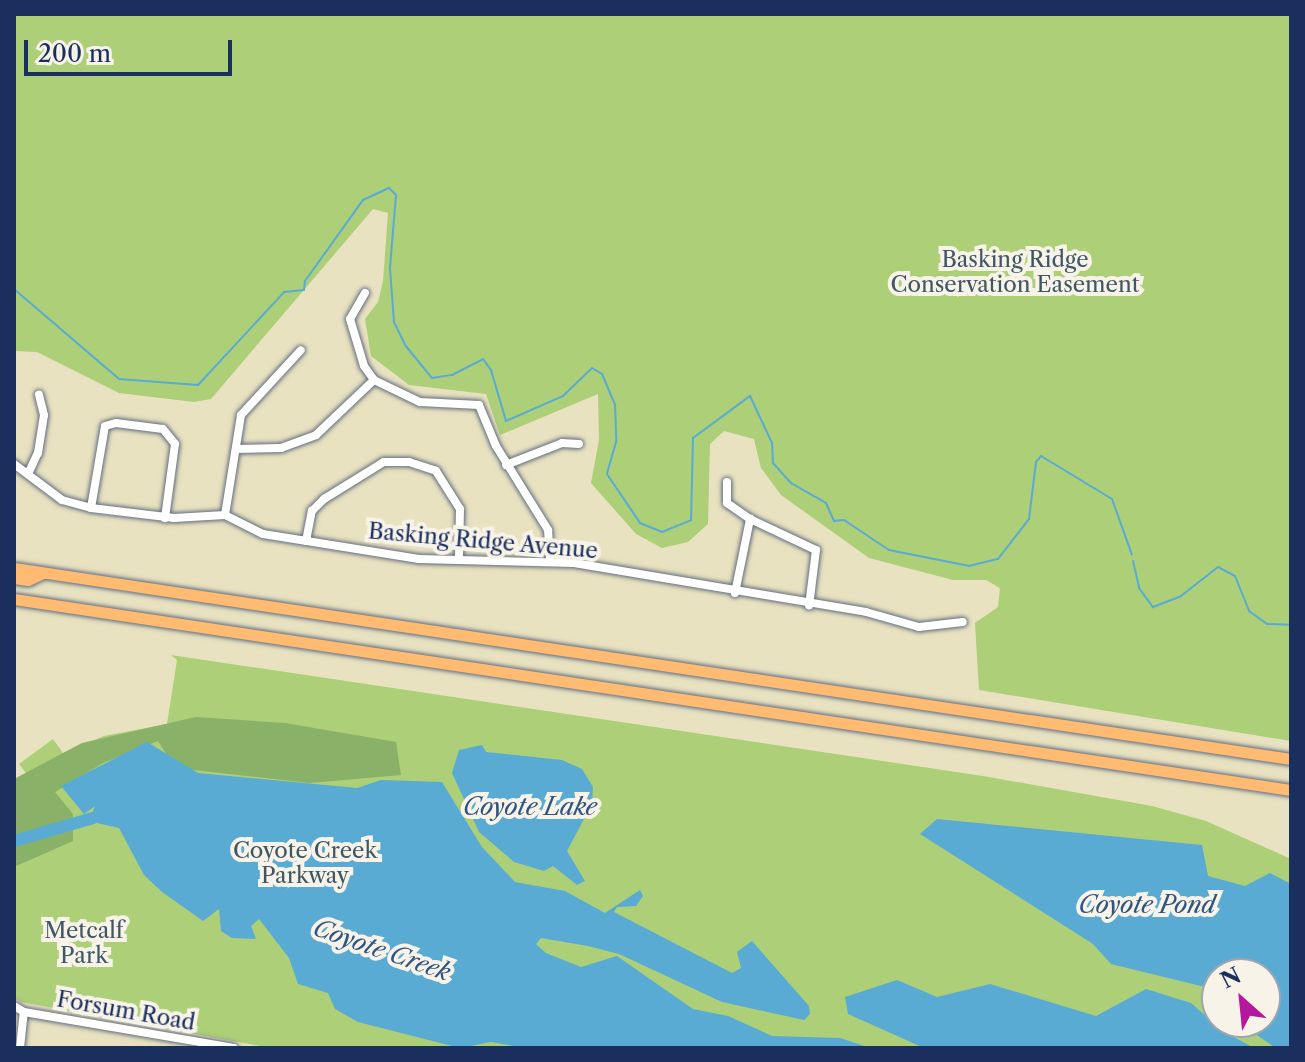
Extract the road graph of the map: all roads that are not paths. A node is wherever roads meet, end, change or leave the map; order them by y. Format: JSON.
{"nodes":[{"id":1,"x":365,"y":293,"type":"dead end"},
{"id":2,"x":301,"y":350,"type":"dead end"},
{"id":3,"x":374,"y":380,"type":"junction"},
{"id":4,"x":39,"y":395,"type":"dead end"},
{"id":5,"x":579,"y":444,"type":"dead end"},
{"id":6,"x":236,"y":449,"type":"junction"},
{"id":7,"x":14,"y":464,"type":"edge"},
{"id":8,"x":506,"y":465,"type":"junction"},
{"id":9,"x":28,"y":474,"type":"junction"},
{"id":10,"x":727,"y":482,"type":"dead end"},
{"id":11,"x":91,"y":508,"type":"junction"},
{"id":12,"x":225,"y":515,"type":"junction"},
{"id":13,"x":165,"y":518,"type":"junction"},
{"id":14,"x":750,"y":519,"type":"junction"},
{"id":15,"x":306,"y":541,"type":"junction"},
{"id":16,"x":459,"y":557,"type":"junction"},
{"id":17,"x":550,"y":561,"type":"junction"},
{"id":18,"x":14,"y":568,"type":"edge"},
{"id":19,"x":44,"y":572,"type":"junction"},
{"id":20,"x":14,"y":578,"type":"edge"},
{"id":21,"x":735,"y":593,"type":"junction"},
{"id":22,"x":14,"y":599,"type":"edge"},
{"id":23,"x":809,"y":606,"type":"junction"},
{"id":24,"x":963,"y":622,"type":"dead end"},
{"id":25,"x":1291,"y":759,"type":"edge"},
{"id":26,"x":1291,"y":790,"type":"edge"},
{"id":27,"x":14,"y":1006,"type":"edge"},
{"id":28,"x":24,"y":1012,"type":"junction"},
{"id":29,"x":20,"y":1048,"type":"edge"},
{"id":30,"x":234,"y":1048,"type":"edge"}],
"edges":[{"from":1,"to":3,"type":"street"},
{"from":2,"to":6,"type":"street"},
{"from":3,"to":6,"type":"street"},
{"from":3,"to":8,"type":"street"},
{"from":4,"to":9,"type":"street"},
{"from":5,"to":8,"type":"street"},
{"from":6,"to":12,"type":"street"},
{"from":7,"to":9,"type":"street","name":"Basking Ridge Avenue"},
{"from":8,"to":17,"type":"street"},
{"from":9,"to":11,"type":"street","name":"Basking Ridge Avenue"},
{"from":10,"to":14,"type":"street"},
{"from":11,"to":13,"type":"street","name":"Basking Ridge Avenue"},
{"from":11,"to":13,"type":"street"},
{"from":12,"to":13,"type":"street","name":"Basking Ridge Avenue"},
{"from":12,"to":15,"type":"street","name":"Basking Ridge Avenue"},
{"from":14,"to":21,"type":"street"},
{"from":14,"to":23,"type":"street"},
{"from":15,"to":16,"type":"street","name":"Basking Ridge Avenue"},
{"from":15,"to":16,"type":"street"},
{"from":16,"to":17,"type":"street","name":"Basking Ridge Avenue"},
{"from":17,"to":21,"type":"street","name":"Basking Ridge Avenue"},
{"from":18,"to":19,"type":"highway"},
{"from":19,"to":20,"type":"highway"},
{"from":19,"to":25,"type":"highway"},
{"from":21,"to":23,"type":"street","name":"Basking Ridge Avenue"},
{"from":22,"to":26,"type":"highway"},
{"from":23,"to":24,"type":"street","name":"Basking Ridge Avenue"},
{"from":27,"to":28,"type":"street","name":"Forsum Road"},
{"from":28,"to":29,"type":"street"},
{"from":28,"to":30,"type":"street","name":"Forsum Road"}]}
